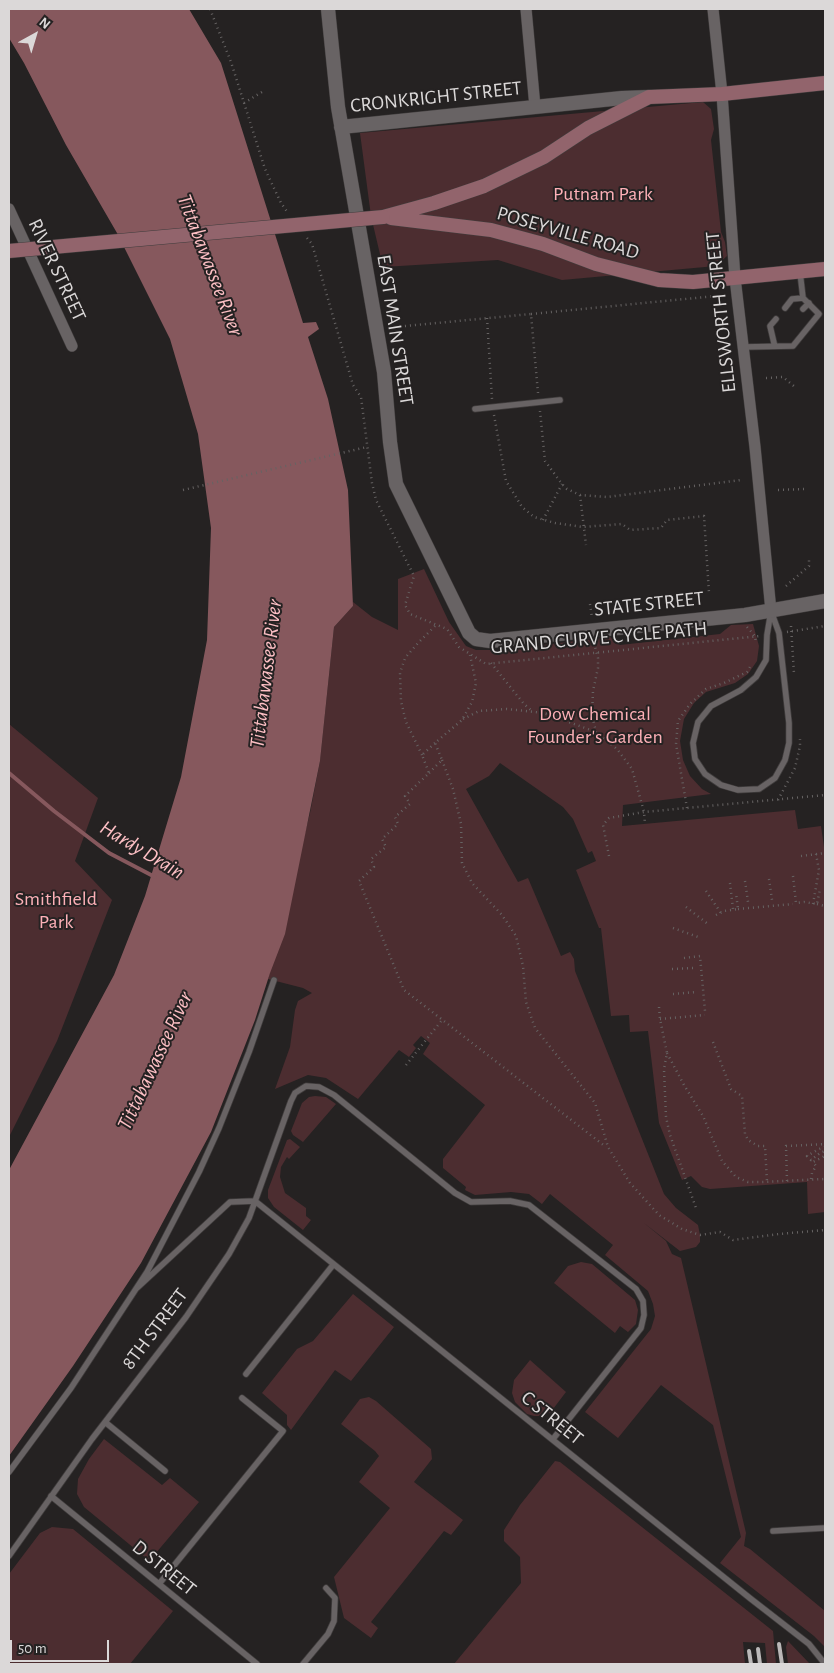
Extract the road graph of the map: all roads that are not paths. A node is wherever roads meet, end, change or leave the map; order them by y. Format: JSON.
{"nodes":[{"id":1,"x":328,"y":9,"type":"edge"},
{"id":2,"x":526,"y":9,"type":"edge"},
{"id":3,"x":714,"y":9,"type":"edge"},
{"id":4,"x":825,"y":83,"type":"edge"},
{"id":5,"x":722,"y":94,"type":"junction"},
{"id":6,"x":650,"y":97,"type":"junction"},
{"id":7,"x":536,"y":107,"type":"junction"},
{"id":8,"x":341,"y":127,"type":"junction"},
{"id":9,"x":9,"y":209,"type":"edge"},
{"id":10,"x":383,"y":217,"type":"junction"},
{"id":11,"x":9,"y":252,"type":"edge"},
{"id":12,"x":825,"y":269,"type":"edge"},
{"id":13,"x":800,"y":272,"type":"junction"},
{"id":14,"x":735,"y":278,"type":"junction"},
{"id":15,"x":803,"y":298,"type":"junction"},
{"id":16,"x":809,"y":303,"type":"junction"},
{"id":17,"x":785,"y":308,"type":"dead end"},
{"id":18,"x":804,"y":309,"type":"dead end"},
{"id":19,"x":776,"y":319,"type":"dead end"},
{"id":20,"x":779,"y":337,"type":"dead end"},
{"id":21,"x":773,"y":345,"type":"junction"},
{"id":22,"x":72,"y":346,"type":"dead end"},
{"id":23,"x":743,"y":348,"type":"junction"},
{"id":24,"x":560,"y":400,"type":"dead end"},
{"id":25,"x":475,"y":409,"type":"dead end"},
{"id":26,"x":825,"y":601,"type":"edge"},
{"id":27,"x":772,"y":611,"type":"junction"},
{"id":28,"x":476,"y":639,"type":"joint"},
{"id":29,"x":274,"y":980,"type":"dead end"},
{"id":30,"x":255,"y":1201,"type":"junction"},
{"id":31,"x":333,"y":1265,"type":"junction"},
{"id":32,"x":137,"y":1288,"type":"junction"},
{"id":33,"x":246,"y":1374,"type":"dead end"},
{"id":34,"x":242,"y":1398,"type":"dead end"},
{"id":35,"x":105,"y":1422,"type":"junction"},
{"id":36,"x":553,"y":1439,"type":"junction"},
{"id":37,"x":165,"y":1471,"type":"dead end"},
{"id":38,"x":9,"y":1472,"type":"edge"},
{"id":39,"x":51,"y":1496,"type":"junction"},
{"id":40,"x":825,"y":1528,"type":"edge"},
{"id":41,"x":773,"y":1531,"type":"dead end"},
{"id":42,"x":9,"y":1556,"type":"edge"},
{"id":43,"x":158,"y":1584,"type":"junction"},
{"id":44,"x":326,"y":1588,"type":"dead end"},
{"id":45,"x":257,"y":1664,"type":"edge"},
{"id":46,"x":303,"y":1664,"type":"edge"},
{"id":47,"x":825,"y":1664,"type":"edge"}],
"edges":[{"from":1,"to":8,"type":"street","name":"EAST MAIN STREET"},
{"from":2,"to":7,"type":"street"},
{"from":3,"to":5,"type":"street","name":"ELLSWORTH STREET"},
{"from":4,"to":5,"type":"main road"},
{"from":5,"to":6,"type":"main road"},
{"from":5,"to":14,"type":"street","name":"ELLSWORTH STREET"},
{"from":6,"to":7,"type":"street","name":"CRONKRIGHT STREET"},
{"from":6,"to":10,"type":"main road","name":"POSEYVILLE ROAD"},
{"from":7,"to":8,"type":"street","name":"CRONKRIGHT STREET"},
{"from":8,"to":28,"type":"street","name":"EAST MAIN STREET"},
{"from":9,"to":22,"type":"street","name":"RIVER STREET"},
{"from":10,"to":11,"type":"main road","bridge":true},
{"from":10,"to":14,"type":"main road","name":"POSEYVILLE ROAD"},
{"from":12,"to":13,"type":"main road","name":"POSEYVILLE ROAD"},
{"from":13,"to":14,"type":"main road","name":"POSEYVILLE ROAD"},
{"from":13,"to":15,"type":"lane"},
{"from":14,"to":23,"type":"street","name":"ELLSWORTH STREET"},
{"from":15,"to":16,"type":"lane"},
{"from":15,"to":17,"type":"lane"},
{"from":16,"to":18,"type":"lane"},
{"from":16,"to":21,"type":"lane"},
{"from":19,"to":21,"type":"lane"},
{"from":20,"to":21,"type":"lane"},
{"from":21,"to":23,"type":"lane"},
{"from":23,"to":27,"type":"street","name":"ELLSWORTH STREET"},
{"from":24,"to":25,"type":"lane"},
{"from":26,"to":27,"type":"street","name":"STATE STREET"},
{"from":27,"to":27,"type":"lane"},
{"from":27,"to":28,"type":"street","name":"STATE STREET"},
{"from":29,"to":32,"type":"lane"},
{"from":30,"to":31,"type":"lane","name":"C STREET"},
{"from":30,"to":32,"type":"lane"},
{"from":30,"to":35,"type":"lane","name":"8TH STREET"},
{"from":30,"to":36,"type":"lane","name":"8TH STREET"},
{"from":31,"to":33,"type":"lane"},
{"from":31,"to":36,"type":"lane","name":"C STREET"},
{"from":32,"to":38,"type":"lane"},
{"from":34,"to":43,"type":"lane"},
{"from":35,"to":37,"type":"lane"},
{"from":35,"to":39,"type":"lane","name":"8TH STREET"},
{"from":36,"to":47,"type":"lane","name":"C STREET"},
{"from":39,"to":42,"type":"lane","name":"8TH STREET"},
{"from":39,"to":43,"type":"lane","name":"D STREET"},
{"from":40,"to":41,"type":"lane"},
{"from":43,"to":45,"type":"lane","name":"D STREET"},
{"from":44,"to":46,"type":"lane"}]}
